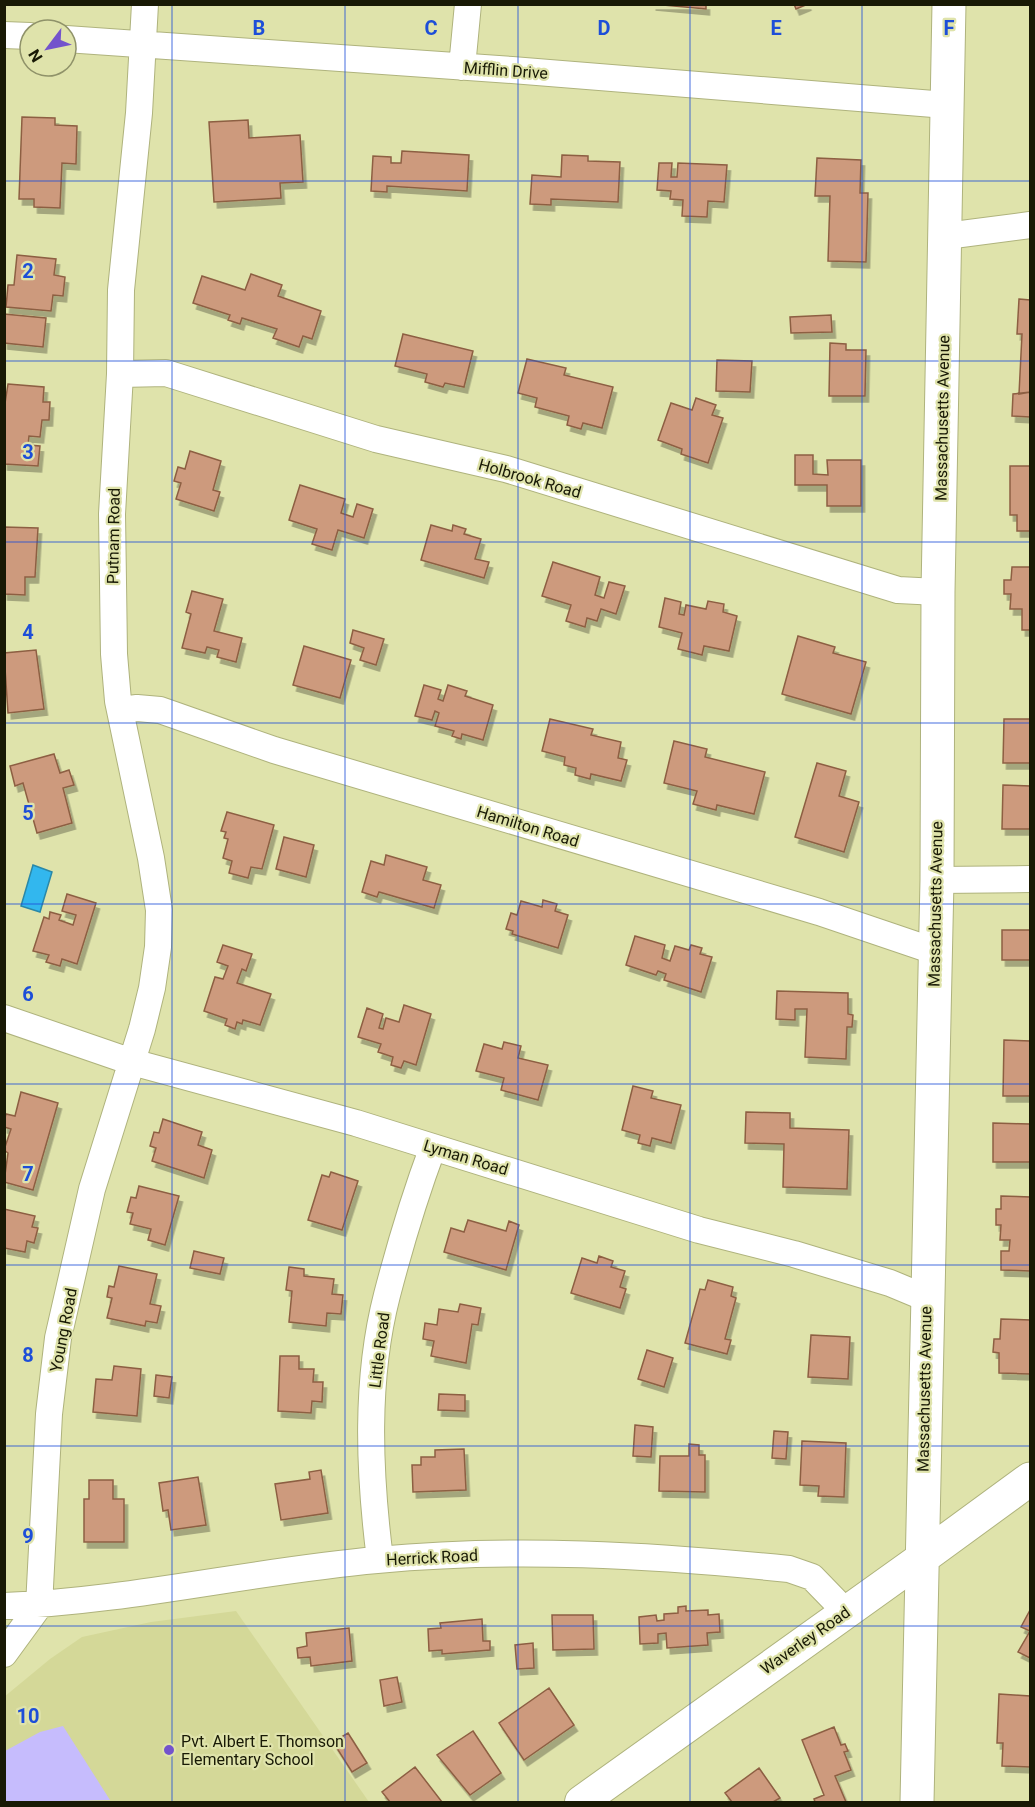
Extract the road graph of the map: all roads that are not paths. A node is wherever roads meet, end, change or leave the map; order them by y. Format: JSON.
{"nodes":[{"id":1,"x":146,"y":4,"type":"edge"},
{"id":2,"x":468,"y":4,"type":"edge"},
{"id":3,"x":949,"y":4,"type":"edge"},
{"id":4,"x":78,"y":40,"type":"edge"},
{"id":5,"x":143,"y":44,"type":"junction"},
{"id":6,"x":462,"y":67,"type":"junction"},
{"id":7,"x":946,"y":105,"type":"junction"},
{"id":8,"x":1030,"y":225,"type":"edge"},
{"id":9,"x":946,"y":236,"type":"junction"},
{"id":10,"x":120,"y":374,"type":"junction"},
{"id":11,"x":938,"y":592,"type":"junction"},
{"id":12,"x":121,"y":710,"type":"junction"},
{"id":13,"x":1030,"y":879,"type":"edge"},
{"id":14,"x":937,"y":880,"type":"junction"},
{"id":15,"x":934,"y":951,"type":"junction"},
{"id":16,"x":4,"y":1018,"type":"edge"},
{"id":17,"x":132,"y":1062,"type":"junction"},
{"id":18,"x":434,"y":1147,"type":"junction"},
{"id":19,"x":926,"y":1298,"type":"junction"},
{"id":20,"x":1030,"y":1479,"type":"edge"},
{"id":21,"x":922,"y":1558,"type":"junction"},
{"id":22,"x":380,"y":1559,"type":"junction"},
{"id":23,"x":4,"y":1606,"type":"edge"},
{"id":24,"x":39,"y":1606,"type":"junction"},
{"id":25,"x":845,"y":1611,"type":"junction"},
{"id":26,"x":4,"y":1654,"type":"edge"},
{"id":27,"x":581,"y":1803,"type":"edge"},
{"id":28,"x":917,"y":1803,"type":"edge"}],
"edges":[{"from":1,"to":5,"type":"street","name":"Putnam Road"},
{"from":2,"to":6,"type":"street"},
{"from":3,"to":7,"type":"main road","name":"Massachusetts Avenue"},
{"from":4,"to":5,"type":"street","name":"Mifflin Drive"},
{"from":5,"to":6,"type":"street","name":"Mifflin Drive"},
{"from":5,"to":10,"type":"street","name":"Putnam Road"},
{"from":6,"to":7,"type":"street","name":"Mifflin Drive"},
{"from":7,"to":9,"type":"main road","name":"Massachusetts Avenue"},
{"from":8,"to":9,"type":"street"},
{"from":9,"to":11,"type":"main road","name":"Massachusetts Avenue"},
{"from":10,"to":11,"type":"street","name":"Holbrook Road"},
{"from":10,"to":12,"type":"street","name":"Putnam Road"},
{"from":11,"to":14,"type":"main road","name":"Massachusetts Avenue"},
{"from":12,"to":15,"type":"street","name":"Hamilton Road"},
{"from":12,"to":17,"type":"street","name":"Putnam Road"},
{"from":13,"to":14,"type":"street"},
{"from":14,"to":15,"type":"main road","name":"Massachusetts Avenue"},
{"from":15,"to":19,"type":"main road","name":"Massachusetts Avenue"},
{"from":16,"to":17,"type":"street","name":"Lyman Road"},
{"from":17,"to":18,"type":"street","name":"Lyman Road"},
{"from":17,"to":24,"type":"street","name":"Young Road"},
{"from":18,"to":19,"type":"street","name":"Lyman Road"},
{"from":18,"to":22,"type":"street","name":"Little Road"},
{"from":19,"to":21,"type":"main road","name":"Massachusetts Avenue"},
{"from":20,"to":21,"type":"main road","name":"Waverley Road"},
{"from":21,"to":25,"type":"street","name":"Waverley Road"},
{"from":21,"to":28,"type":"main road","name":"Massachusetts Avenue"},
{"from":22,"to":24,"type":"street","name":"Herrick Road"},
{"from":22,"to":25,"type":"street","name":"Herrick Road"},
{"from":23,"to":24,"type":"street","name":"Herrick Road"},
{"from":24,"to":26,"type":"street"},
{"from":25,"to":27,"type":"street","name":"Waverley Road"}]}
